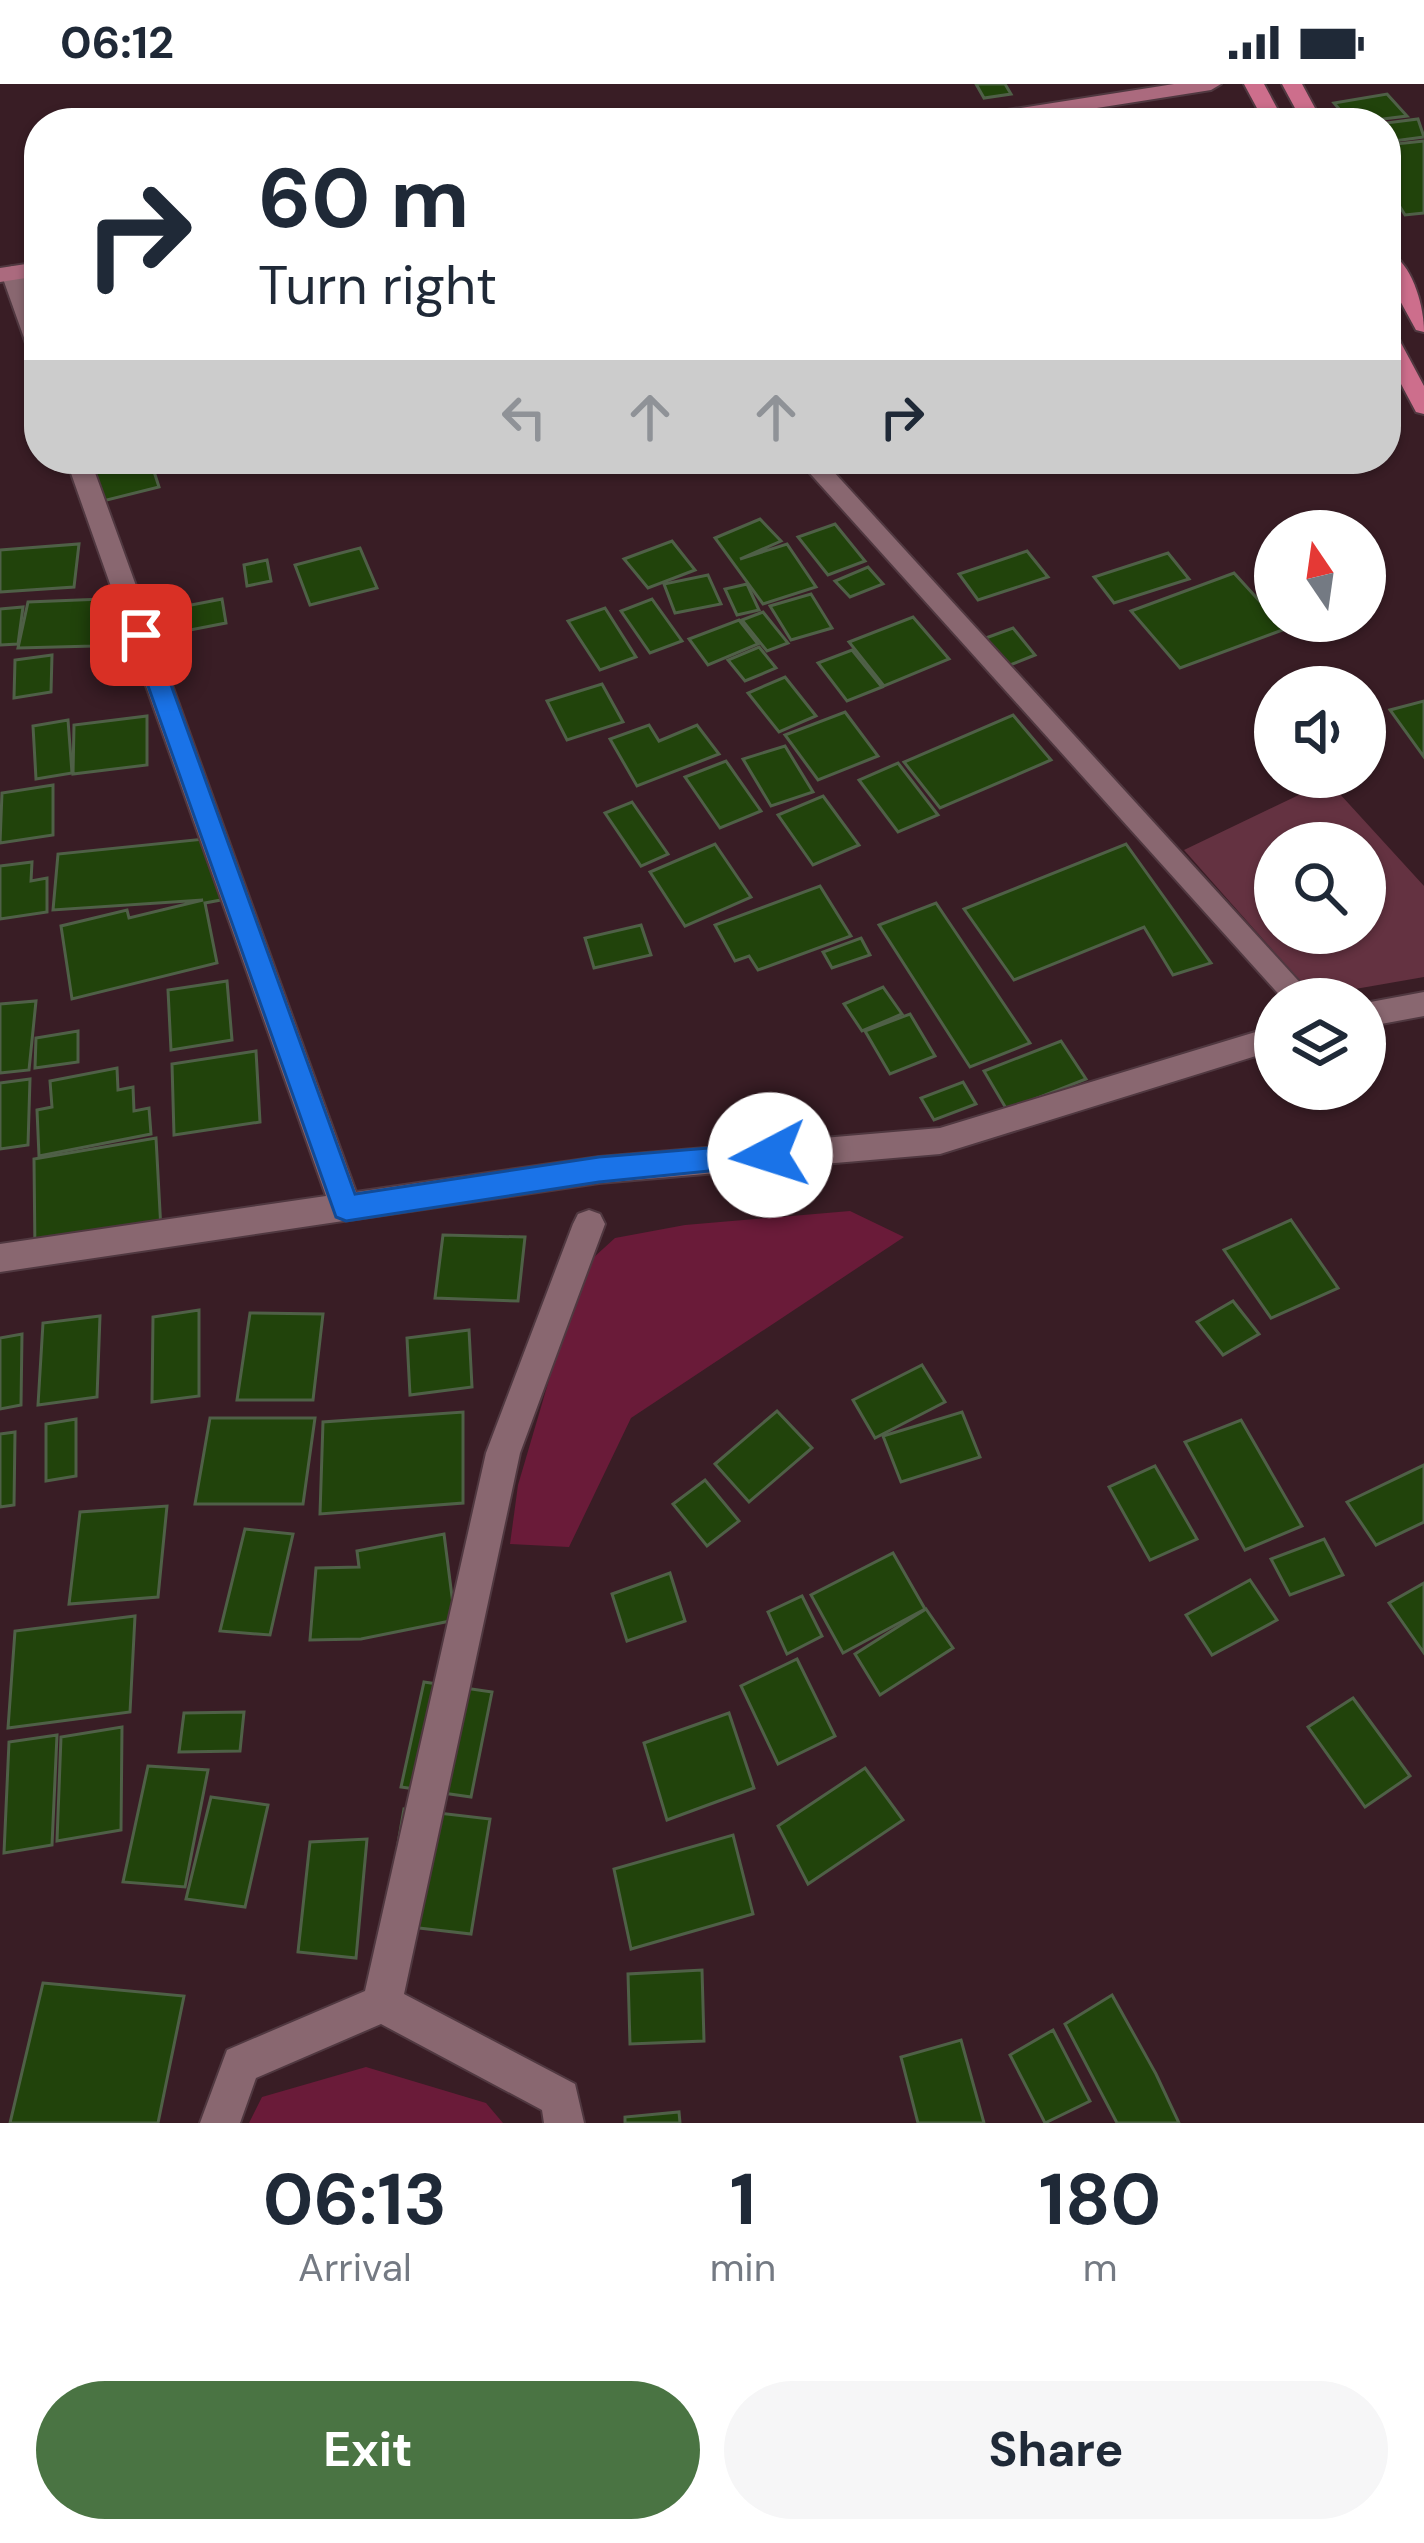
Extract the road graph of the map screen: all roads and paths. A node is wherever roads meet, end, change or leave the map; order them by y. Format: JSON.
{"nodes":[{"id":1,"x":1211,"y":84,"type":"edge"},
{"id":2,"x":1058,"y":108,"type":"edge"},
{"id":3,"x":6,"y":274,"type":"edge"},
{"id":4,"x":1401,"y":283,"type":"edge"},
{"id":5,"x":24,"y":315,"type":"edge"},
{"id":6,"x":1424,"y":325,"type":"edge"},
{"id":7,"x":1401,"y":363,"type":"edge"},
{"id":8,"x":1424,"y":407,"type":"edge"},
{"id":9,"x":83,"y":474,"type":"edge"},
{"id":10,"x":823,"y":474,"type":"edge"},
{"id":11,"x":1282,"y":978,"type":"edge"},
{"id":12,"x":1424,"y":1004,"type":"edge"},
{"id":13,"x":1386,"y":1011,"type":"edge"},
{"id":14,"x":1254,"y":1044,"type":"edge"},
{"id":15,"x":346,"y":1208,"type":"junction"},
{"id":16,"x":589,"y":1224,"type":"dead end"},
{"id":17,"x":0,"y":1258,"type":"edge"},
{"id":18,"x":382,"y":2004,"type":"junction"},
{"id":19,"x":220,"y":2123,"type":"edge"},
{"id":20,"x":564,"y":2123,"type":"edge"}],
"edges":[{"from":1,"to":2,"type":"street"},
{"from":3,"to":5,"type":"street"},
{"from":4,"to":6,"type":"main road"},
{"from":7,"to":8,"type":"main road"},
{"from":9,"to":15,"type":"street"},
{"from":10,"to":11,"type":"street"},
{"from":12,"to":13,"type":"street"},
{"from":14,"to":15,"type":"street"},
{"from":15,"to":17,"type":"street"},
{"from":16,"to":18,"type":"street"},
{"from":18,"to":19,"type":"street"},
{"from":18,"to":20,"type":"street"}]}
